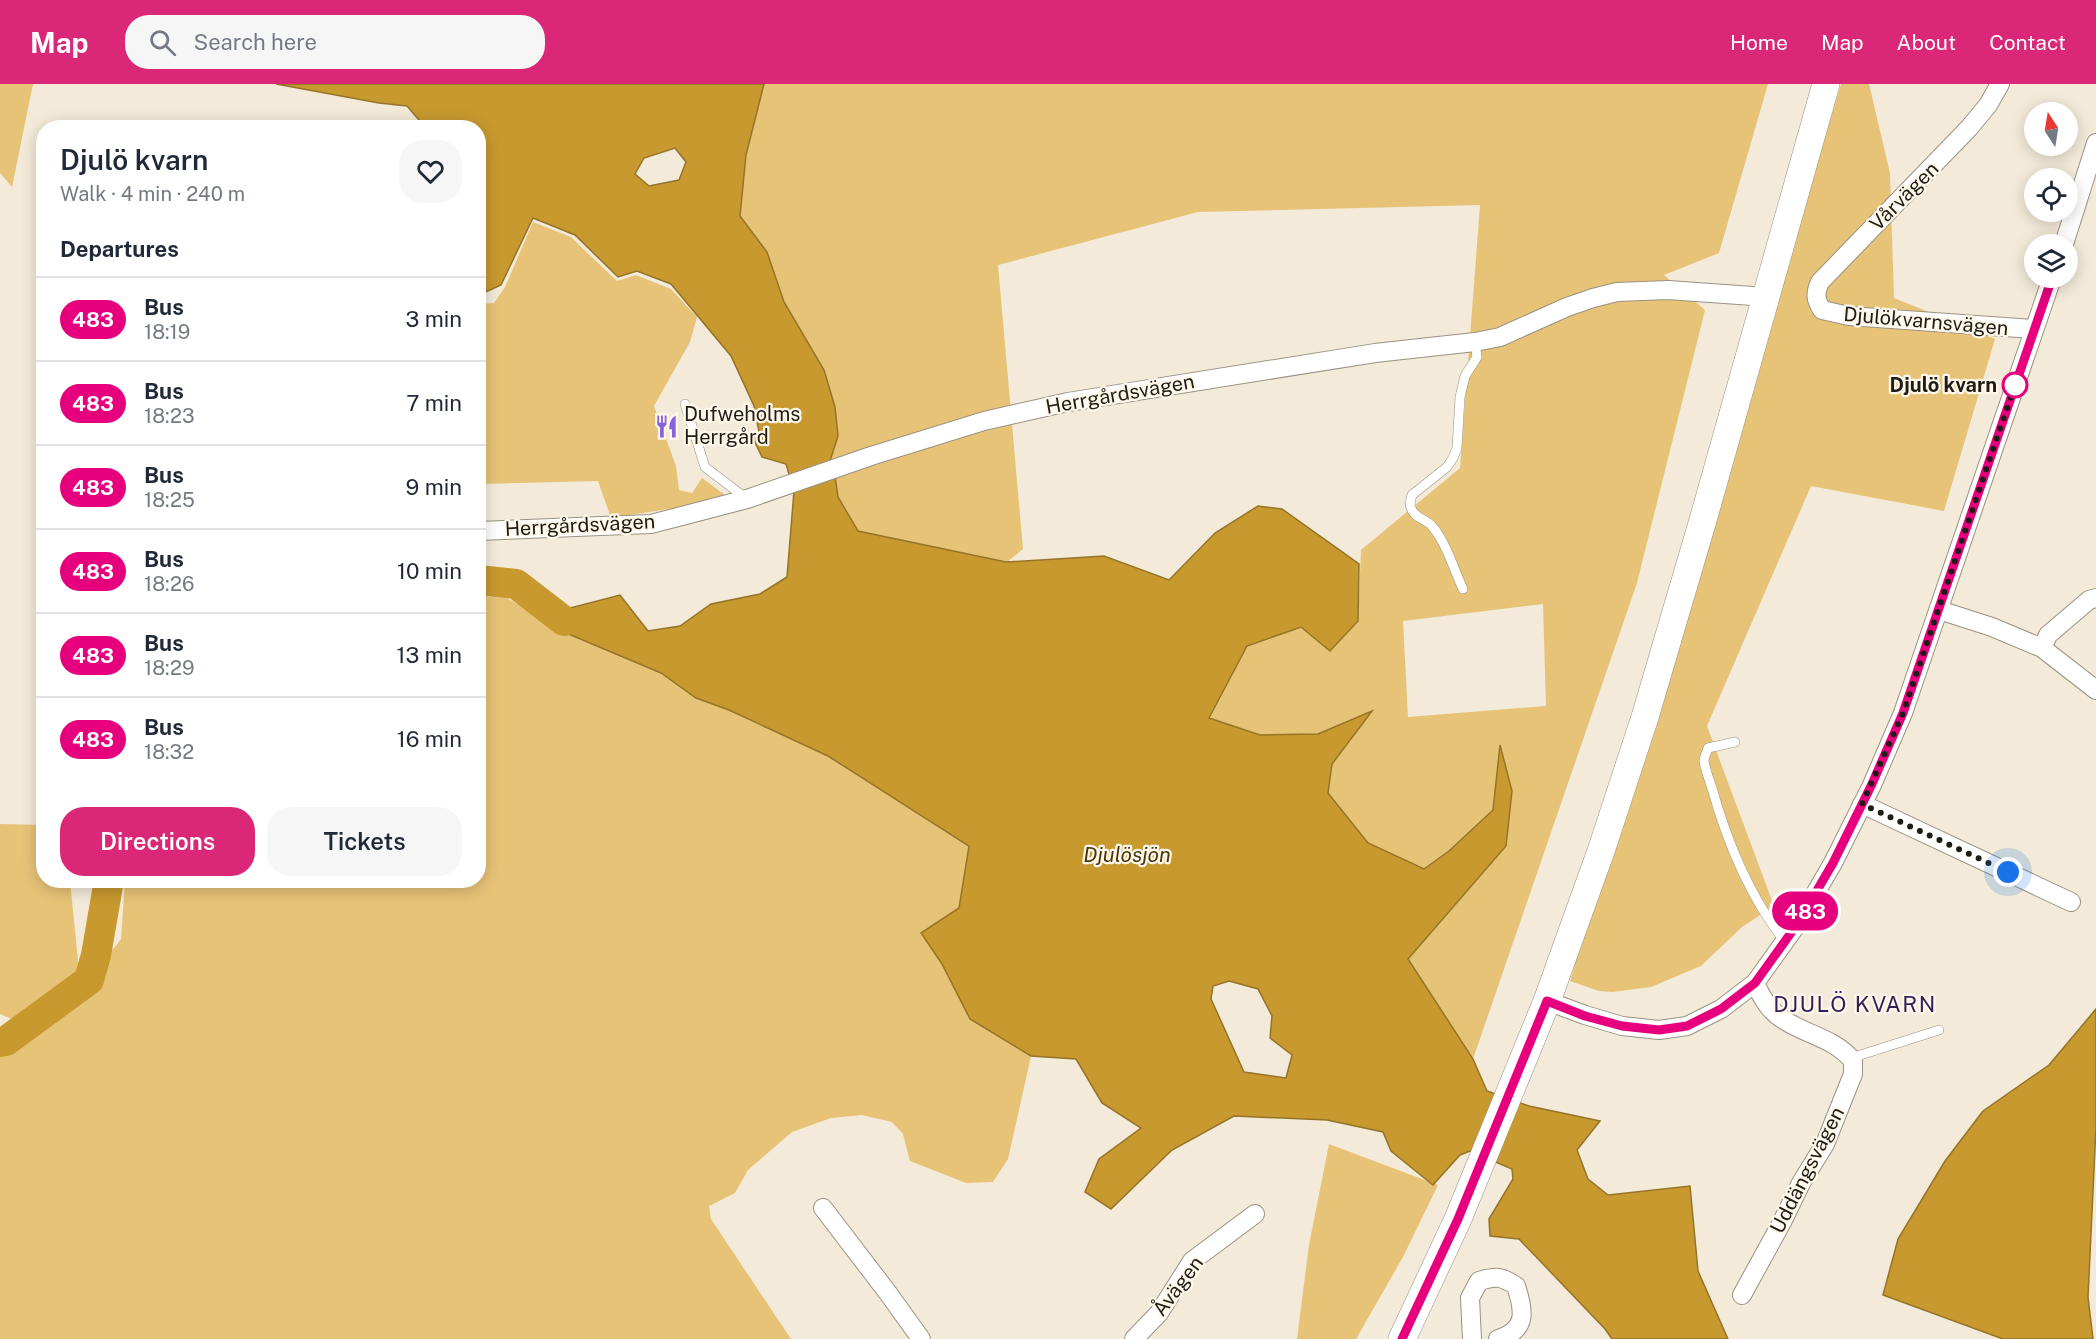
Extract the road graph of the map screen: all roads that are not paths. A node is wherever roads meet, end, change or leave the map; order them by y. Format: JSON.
{"nodes":[{"id":1,"x":1826,"y":84,"type":"edge"},
{"id":2,"x":2000,"y":84,"type":"edge"},
{"id":3,"x":2096,"y":143,"type":"edge"},
{"id":4,"x":2067,"y":234,"type":"edge"},
{"id":5,"x":2048,"y":288,"type":"edge"},
{"id":6,"x":1767,"y":297,"type":"junction"},
{"id":7,"x":1820,"y":307,"type":"joint"},
{"id":8,"x":2033,"y":329,"type":"junction"},
{"id":9,"x":1475,"y":342,"type":"junction"},
{"id":10,"x":685,"y":404,"type":"dead end"},
{"id":11,"x":747,"y":499,"type":"junction"},
{"id":12,"x":486,"y":531,"type":"edge"},
{"id":13,"x":1463,"y":589,"type":"dead end"},
{"id":14,"x":2096,"y":598,"type":"edge"},
{"id":15,"x":1939,"y":610,"type":"junction"},
{"id":16,"x":2042,"y":648,"type":"junction"},
{"id":17,"x":2096,"y":690,"type":"edge"},
{"id":18,"x":1735,"y":742,"type":"dead end"},
{"id":19,"x":1862,"y":804,"type":"junction"},
{"id":20,"x":2071,"y":902,"type":"dead end"},
{"id":21,"x":1785,"y":942,"type":"junction"},
{"id":22,"x":1755,"y":983,"type":"junction"},
{"id":23,"x":1547,"y":1001,"type":"junction"},
{"id":24,"x":1939,"y":1030,"type":"dead end"},
{"id":25,"x":1851,"y":1058,"type":"junction"},
{"id":26,"x":823,"y":1208,"type":"dead end"},
{"id":27,"x":1255,"y":1215,"type":"dead end"},
{"id":28,"x":1742,"y":1295,"type":"dead end"},
{"id":29,"x":921,"y":1339,"type":"edge"},
{"id":30,"x":1134,"y":1339,"type":"edge"},
{"id":31,"x":1402,"y":1339,"type":"edge"},
{"id":32,"x":1473,"y":1339,"type":"edge"},
{"id":33,"x":1498,"y":1339,"type":"edge"}],
"edges":[{"from":1,"to":6,"type":"main road"},
{"from":2,"to":7,"type":"street","name":"Vårvägen"},
{"from":3,"to":4,"type":"street"},
{"from":5,"to":8,"type":"street","name":"Djulökvarnsvägen"},
{"from":6,"to":9,"type":"street","name":"Herrgårdsvägen"},
{"from":6,"to":23,"type":"main road"},
{"from":7,"to":8,"type":"street","name":"Djulökvarnsvägen"},
{"from":8,"to":15,"type":"street","name":"Djulökvarnsvägen"},
{"from":9,"to":11,"type":"street","name":"Herrgårdsvägen"},
{"from":9,"to":13,"type":"lane"},
{"from":10,"to":11,"type":"lane"},
{"from":11,"to":12,"type":"street","name":"Herrgårdsvägen"},
{"from":14,"to":16,"type":"street"},
{"from":15,"to":16,"type":"street"},
{"from":15,"to":19,"type":"street","name":"Djulökvarnsvägen"},
{"from":16,"to":17,"type":"street"},
{"from":18,"to":21,"type":"lane"},
{"from":19,"to":20,"type":"street"},
{"from":19,"to":21,"type":"street","name":"Djulökvarnsvägen"},
{"from":21,"to":22,"type":"street","name":"Djulökvarnsvägen"},
{"from":22,"to":23,"type":"street","name":"Djulökvarnsvägen"},
{"from":22,"to":25,"type":"street"},
{"from":23,"to":31,"type":"main road"},
{"from":24,"to":25,"type":"lane"},
{"from":25,"to":28,"type":"street","name":"Uddängsvägen"},
{"from":26,"to":29,"type":"street"},
{"from":27,"to":30,"type":"street","name":"Åvägen"},
{"from":32,"to":33,"type":"street"}]}
